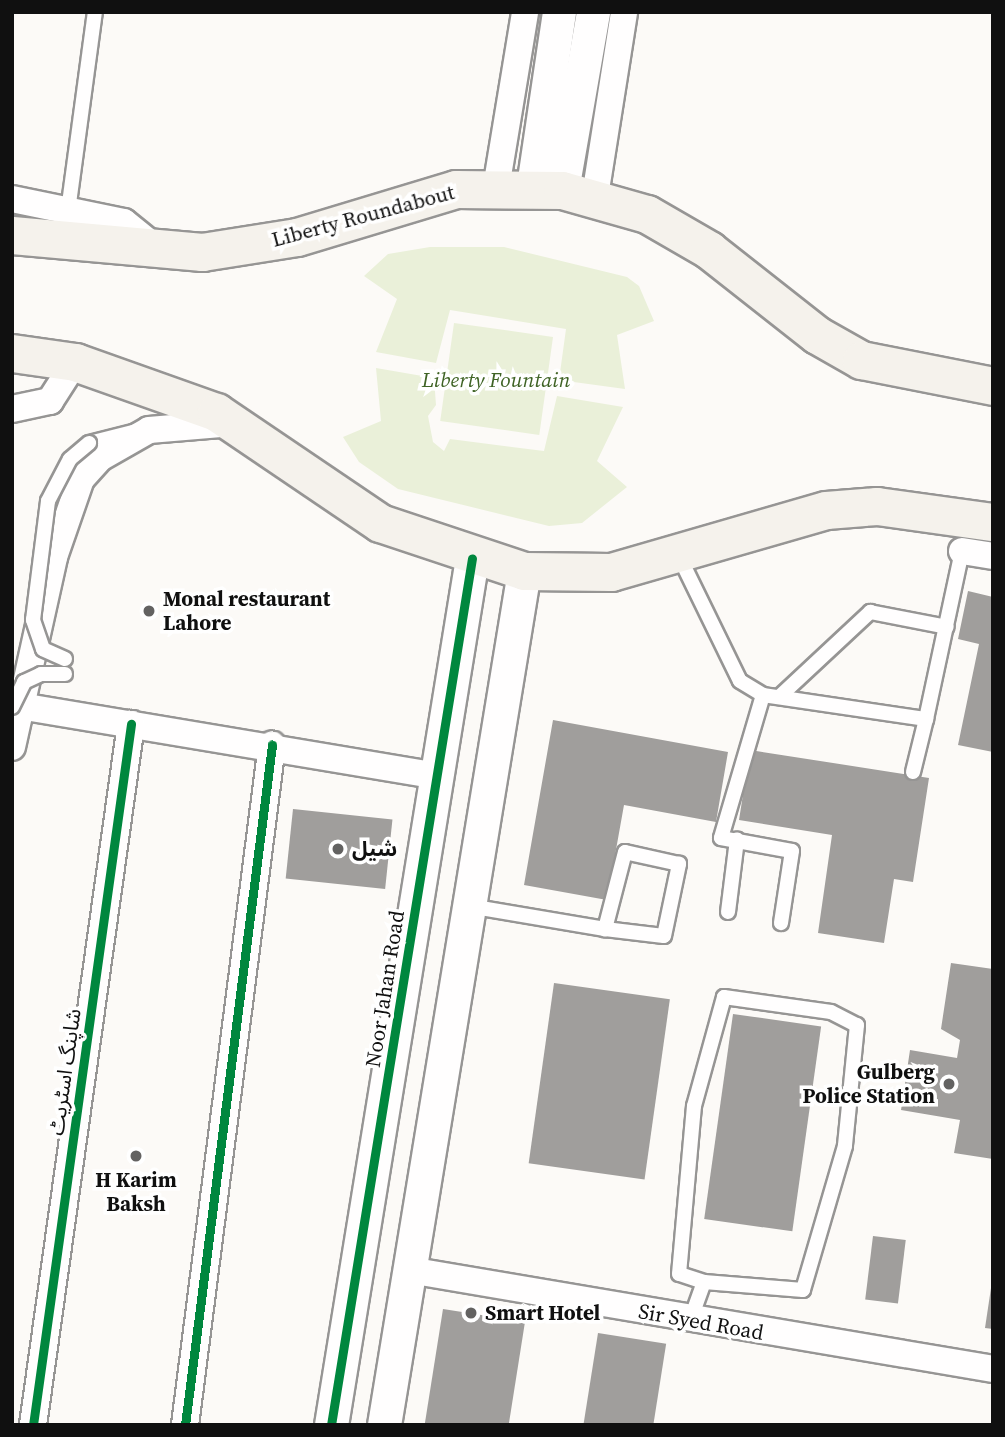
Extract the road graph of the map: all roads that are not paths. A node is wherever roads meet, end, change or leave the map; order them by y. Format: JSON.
{"nodes":[{"id":1,"x":95,"y":12,"type":"edge"},
{"id":2,"x":525,"y":12,"type":"edge"},
{"id":3,"x":559,"y":12,"type":"edge"},
{"id":4,"x":593,"y":12,"type":"edge"},
{"id":5,"x":624,"y":12,"type":"edge"},
{"id":6,"x":496,"y":188,"type":"junction"},
{"id":7,"x":563,"y":191,"type":"junction"},
{"id":8,"x":12,"y":198,"type":"edge"},
{"id":9,"x":68,"y":211,"type":"junction"},
{"id":10,"x":12,"y":235,"type":"edge"},
{"id":11,"x":161,"y":252,"type":"junction"},
{"id":12,"x":12,"y":353,"type":"edge"},
{"id":13,"x":75,"y":362,"type":"junction"},
{"id":14,"x":993,"y":386,"type":"edge"},
{"id":15,"x":12,"y":409,"type":"edge"},
{"id":16,"x":225,"y":417,"type":"junction"},
{"id":17,"x":149,"y":430,"type":"junction"},
{"id":18,"x":975,"y":531,"type":"edge"},
{"id":19,"x":677,"y":551,"type":"junction"},
{"id":20,"x":993,"y":556,"type":"edge"},
{"id":21,"x":472,"y":558,"type":"junction"},
{"id":22,"x":524,"y":571,"type":"junction"},
{"id":23,"x":947,"y":627,"type":"junction"},
{"id":24,"x":763,"y":695,"type":"junction"},
{"id":25,"x":779,"y":697,"type":"junction"},
{"id":26,"x":16,"y":707,"type":"edge"},
{"id":27,"x":926,"y":719,"type":"junction"},
{"id":28,"x":131,"y":723,"type":"junction"},
{"id":29,"x":272,"y":745,"type":"junction"},
{"id":30,"x":12,"y":747,"type":"edge"},
{"id":31,"x":913,"y":772,"type":"dead end"},
{"id":32,"x":437,"y":776,"type":"junction"},
{"id":33,"x":737,"y":840,"type":"junction"},
{"id":34,"x":469,"y":906,"type":"junction"},
{"id":35,"x":727,"y":912,"type":"dead end"},
{"id":36,"x":781,"y":923,"type":"dead end"},
{"id":37,"x":605,"y":929,"type":"junction"},
{"id":38,"x":409,"y":1270,"type":"junction"},
{"id":39,"x":704,"y":1282,"type":"junction"},
{"id":40,"x":690,"y":1321,"type":"junction"},
{"id":41,"x":993,"y":1369,"type":"edge"},
{"id":42,"x":33,"y":1425,"type":"edge"},
{"id":43,"x":185,"y":1425,"type":"edge"},
{"id":44,"x":331,"y":1425,"type":"edge"},
{"id":45,"x":384,"y":1425,"type":"edge"}],
"edges":[{"from":1,"to":9,"type":"lane"},
{"from":2,"to":6,"type":"street"},
{"from":3,"to":7,"type":"street"},
{"from":4,"to":7,"type":"street"},
{"from":5,"to":7,"type":"street"},
{"from":6,"to":7,"type":"main road","name":"Liberty Roundabout"},
{"from":6,"to":11,"type":"main road","name":"Liberty Roundabout"},
{"from":7,"to":14,"type":"main road","name":"Liberty Roundabout"},
{"from":8,"to":9,"type":"street"},
{"from":9,"to":11,"type":"street"},
{"from":10,"to":11,"type":"main road","name":"Liberty Roundabout"},
{"from":12,"to":13,"type":"main road"},
{"from":13,"to":15,"type":"street"},
{"from":13,"to":16,"type":"main road"},
{"from":16,"to":17,"type":"street"},
{"from":16,"to":21,"type":"main road"},
{"from":17,"to":26,"type":"street"},
{"from":17,"to":26,"type":"lane","bridge":true},
{"from":18,"to":19,"type":"main road"},
{"from":18,"to":20,"type":"street"},
{"from":18,"to":23,"type":"lane"},
{"from":19,"to":22,"type":"main road"},
{"from":19,"to":24,"type":"lane"},
{"from":21,"to":22,"type":"main road"},
{"from":21,"to":32,"type":"street","name":"Noor Jahan Road"},
{"from":22,"to":34,"type":"street"},
{"from":23,"to":25,"type":"lane"},
{"from":23,"to":27,"type":"lane"},
{"from":24,"to":25,"type":"lane"},
{"from":24,"to":33,"type":"lane"},
{"from":25,"to":27,"type":"lane"},
{"from":26,"to":28,"type":"street"},
{"from":26,"to":30,"type":"street"},
{"from":27,"to":31,"type":"lane"},
{"from":28,"to":29,"type":"street"},
{"from":28,"to":42,"type":"street","name":"شاپنگ اسٹریٹ"},
{"from":29,"to":32,"type":"street"},
{"from":29,"to":43,"type":"street"},
{"from":32,"to":44,"type":"street","name":"Noor Jahan Road"},
{"from":33,"to":35,"type":"lane"},
{"from":33,"to":36,"type":"lane"},
{"from":34,"to":37,"type":"lane"},
{"from":34,"to":38,"type":"street"},
{"from":37,"to":37,"type":"lane"},
{"from":38,"to":40,"type":"street","name":"Sir Syed Road"},
{"from":38,"to":45,"type":"street"},
{"from":39,"to":39,"type":"lane"},
{"from":39,"to":40,"type":"lane"},
{"from":40,"to":41,"type":"street","name":"Sir Syed Road"}]}
